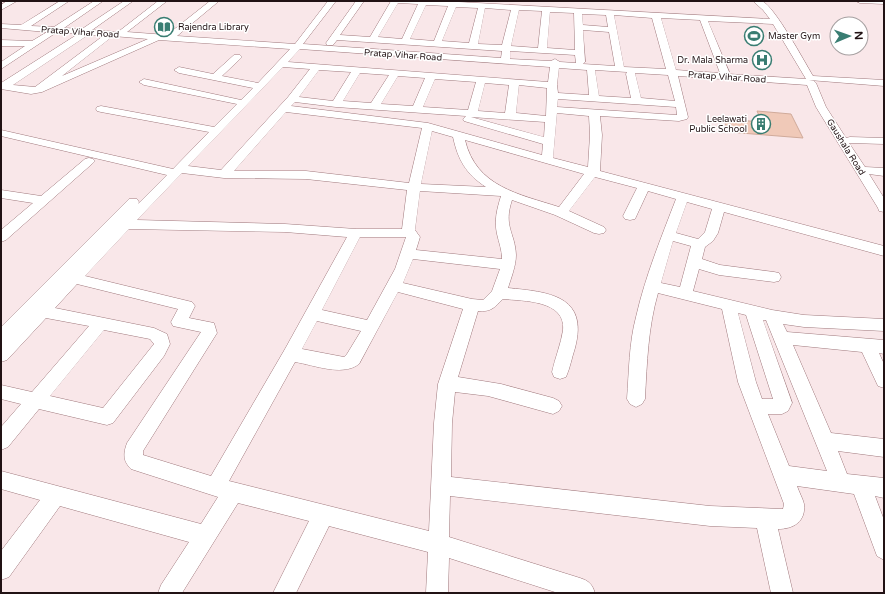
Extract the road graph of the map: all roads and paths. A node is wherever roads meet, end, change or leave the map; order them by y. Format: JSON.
{"nodes":[{"id":1,"x":14,"y":1,"type":"edge"},
{"id":2,"x":65,"y":1,"type":"edge"},
{"id":3,"x":100,"y":1,"type":"edge"},
{"id":4,"x":129,"y":1,"type":"edge"},
{"id":5,"x":162,"y":1,"type":"edge"},
{"id":6,"x":215,"y":1,"type":"edge"},
{"id":7,"x":332,"y":1,"type":"edge"},
{"id":8,"x":360,"y":1,"type":"edge"},
{"id":9,"x":397,"y":1,"type":"edge"},
{"id":10,"x":757,"y":1,"type":"edge"},
{"id":11,"x":860,"y":1,"type":"edge"},
{"id":12,"x":423,"y":2,"type":"junction"},
{"id":13,"x":884,"y":2,"type":"edge"},
{"id":14,"x":453,"y":4,"type":"junction"},
{"id":15,"x":765,"y":5,"type":"edge"},
{"id":16,"x":482,"y":6,"type":"junction"},
{"id":17,"x":1,"y":8,"type":"edge"},
{"id":18,"x":515,"y":8,"type":"junction"},
{"id":19,"x":546,"y":9,"type":"junction"},
{"id":20,"x":578,"y":11,"type":"junction"},
{"id":21,"x":610,"y":13,"type":"junction"},
{"id":22,"x":656,"y":16,"type":"junction"},
{"id":23,"x":703,"y":18,"type":"junction"},
{"id":24,"x":776,"y":22,"type":"junction"},
{"id":25,"x":1,"y":25,"type":"edge"},
{"id":26,"x":24,"y":26,"type":"junction"},
{"id":27,"x":578,"y":27,"type":"junction"},
{"id":28,"x":56,"y":30,"type":"junction"},
{"id":29,"x":613,"y":30,"type":"junction"},
{"id":30,"x":85,"y":32,"type":"junction"},
{"id":31,"x":121,"y":32,"type":"junction"},
{"id":32,"x":111,"y":34,"type":"junction"},
{"id":33,"x":171,"y":36,"type":"junction"},
{"id":34,"x":334,"y":37,"type":"junction"},
{"id":35,"x":157,"y":38,"type":"junction"},
{"id":36,"x":372,"y":39,"type":"junction"},
{"id":37,"x":221,"y":40,"type":"junction"},
{"id":38,"x":405,"y":41,"type":"junction"},
{"id":39,"x":3,"y":44,"type":"edge"},
{"id":40,"x":34,"y":44,"type":"junction"},
{"id":41,"x":438,"y":44,"type":"junction"},
{"id":42,"x":294,"y":46,"type":"junction"},
{"id":43,"x":473,"y":46,"type":"junction"},
{"id":44,"x":327,"y":47,"type":"junction"},
{"id":45,"x":506,"y":48,"type":"junction"},
{"id":46,"x":92,"y":49,"type":"junction"},
{"id":47,"x":542,"y":50,"type":"junction"},
{"id":48,"x":127,"y":51,"type":"junction"},
{"id":49,"x":580,"y":53,"type":"junction"},
{"id":50,"x":238,"y":57,"type":"dead end"},
{"id":51,"x":506,"y":59,"type":"junction"},
{"id":52,"x":470,"y":60,"type":"junction"},
{"id":53,"x":580,"y":63,"type":"junction"},
{"id":54,"x":281,"y":64,"type":"junction"},
{"id":55,"x":555,"y":64,"type":"junction"},
{"id":56,"x":1,"y":66,"type":"edge"},
{"id":57,"x":620,"y":66,"type":"junction"},
{"id":58,"x":316,"y":68,"type":"junction"},
{"id":59,"x":179,"y":70,"type":"dead end"},
{"id":60,"x":356,"y":71,"type":"junction"},
{"id":61,"x":591,"y":71,"type":"dead end"},
{"id":62,"x":672,"y":71,"type":"junction"},
{"id":63,"x":724,"y":72,"type":"junction"},
{"id":64,"x":395,"y":73,"type":"junction"},
{"id":65,"x":631,"y":74,"type":"dead end"},
{"id":66,"x":431,"y":76,"type":"junction"},
{"id":67,"x":215,"y":77,"type":"junction"},
{"id":68,"x":465,"y":79,"type":"junction"},
{"id":69,"x":481,"y":80,"type":"junction"},
{"id":70,"x":812,"y":81,"type":"junction"},
{"id":71,"x":144,"y":82,"type":"dead end"},
{"id":72,"x":514,"y":82,"type":"junction"},
{"id":73,"x":884,"y":83,"type":"edge"},
{"id":74,"x":255,"y":85,"type":"junction"},
{"id":75,"x":884,"y":86,"type":"edge"},
{"id":76,"x":2,"y":87,"type":"edge"},
{"id":77,"x":38,"y":90,"type":"junction"},
{"id":78,"x":552,"y":90,"type":"junction"},
{"id":79,"x":292,"y":98,"type":"junction"},
{"id":80,"x":594,"y":99,"type":"junction"},
{"id":81,"x":237,"y":101,"type":"junction"},
{"id":82,"x":637,"y":101,"type":"junction"},
{"id":83,"x":336,"y":104,"type":"junction"},
{"id":84,"x":681,"y":104,"type":"junction"},
{"id":85,"x":375,"y":106,"type":"junction"},
{"id":86,"x":283,"y":108,"type":"junction"},
{"id":87,"x":101,"y":109,"type":"dead end"},
{"id":88,"x":417,"y":109,"type":"junction"},
{"id":89,"x":451,"y":112,"type":"junction"},
{"id":90,"x":472,"y":113,"type":"junction"},
{"id":91,"x":594,"y":113,"type":"junction"},
{"id":92,"x":551,"y":114,"type":"junction"},
{"id":93,"x":510,"y":116,"type":"junction"},
{"id":94,"x":428,"y":126,"type":"junction"},
{"id":95,"x":210,"y":130,"type":"junction"},
{"id":96,"x":1,"y":133,"type":"edge"},
{"id":97,"x":458,"y":134,"type":"junction"},
{"id":98,"x":850,"y":140,"type":"junction"},
{"id":99,"x":16,"y":141,"type":"edge"},
{"id":100,"x":884,"y":141,"type":"edge"},
{"id":101,"x":548,"y":142,"type":"junction"},
{"id":102,"x":89,"y":160,"type":"junction"},
{"id":103,"x":547,"y":160,"type":"junction"},
{"id":104,"x":868,"y":170,"type":"junction"},
{"id":105,"x":884,"y":172,"type":"edge"},
{"id":106,"x":170,"y":173,"type":"junction"},
{"id":107,"x":593,"y":173,"type":"junction"},
{"id":108,"x":224,"y":174,"type":"junction"},
{"id":109,"x":644,"y":186,"type":"junction"},
{"id":110,"x":414,"y":187,"type":"junction"},
{"id":111,"x":505,"y":193,"type":"junction"},
{"id":112,"x":1,"y":194,"type":"edge"},
{"id":113,"x":683,"y":197,"type":"junction"},
{"id":114,"x":884,"y":197,"type":"edge"},
{"id":115,"x":42,"y":200,"type":"junction"},
{"id":116,"x":719,"y":207,"type":"junction"},
{"id":117,"x":884,"y":208,"type":"edge"},
{"id":118,"x":561,"y":213,"type":"junction"},
{"id":119,"x":630,"y":216,"type":"dead end"},
{"id":120,"x":126,"y":223,"type":"junction"},
{"id":121,"x":111,"y":224,"type":"junction"},
{"id":122,"x":599,"y":230,"type":"dead end"},
{"id":123,"x":356,"y":232,"type":"junction"},
{"id":124,"x":408,"y":233,"type":"junction"},
{"id":125,"x":2,"y":235,"type":"edge"},
{"id":126,"x":669,"y":235,"type":"junction"},
{"id":127,"x":699,"y":244,"type":"junction"},
{"id":128,"x":884,"y":251,"type":"edge"},
{"id":129,"x":408,"y":254,"type":"junction"},
{"id":130,"x":694,"y":262,"type":"junction"},
{"id":131,"x":508,"y":265,"type":"junction"},
{"id":132,"x":69,"y":276,"type":"junction"},
{"id":133,"x":774,"y":277,"type":"dead end"},
{"id":134,"x":395,"y":286,"type":"junction"},
{"id":135,"x":653,"y":286,"type":"junction"},
{"id":136,"x":499,"y":293,"type":"junction"},
{"id":137,"x":685,"y":294,"type":"junction"},
{"id":138,"x":472,"y":305,"type":"junction"},
{"id":139,"x":729,"y":306,"type":"junction"},
{"id":140,"x":42,"y":311,"type":"junction"},
{"id":141,"x":753,"y":312,"type":"junction"},
{"id":142,"x":312,"y":314,"type":"junction"},
{"id":143,"x":772,"y":316,"type":"junction"},
{"id":144,"x":100,"y":324,"type":"junction"},
{"id":145,"x":884,"y":325,"type":"edge"},
{"id":146,"x":370,"y":328,"type":"junction"},
{"id":147,"x":1,"y":337,"type":"edge"},
{"id":148,"x":782,"y":338,"type":"junction"},
{"id":149,"x":867,"y":346,"type":"junction"},
{"id":150,"x":884,"y":347,"type":"edge"},
{"id":151,"x":291,"y":354,"type":"junction"},
{"id":152,"x":1,"y":355,"type":"edge"},
{"id":153,"x":560,"y":372,"type":"dead end"},
{"id":154,"x":884,"y":381,"type":"edge"},
{"id":155,"x":447,"y":384,"type":"junction"},
{"id":156,"x":1,"y":392,"type":"edge"},
{"id":157,"x":636,"y":399,"type":"dead end"},
{"id":158,"x":36,"y":400,"type":"junction"},
{"id":159,"x":553,"y":406,"type":"dead end"},
{"id":160,"x":756,"y":407,"type":"junction"},
{"id":161,"x":1,"y":441,"type":"edge"},
{"id":162,"x":826,"y":441,"type":"junction"},
{"id":163,"x":884,"y":448,"type":"edge"},
{"id":164,"x":783,"y":475,"type":"junction"},
{"id":165,"x":1,"y":480,"type":"edge"},
{"id":166,"x":851,"y":484,"type":"junction"},
{"id":167,"x":441,"y":485,"type":"junction"},
{"id":168,"x":884,"y":488,"type":"edge"},
{"id":169,"x":225,"y":489,"type":"junction"},
{"id":170,"x":56,"y":495,"type":"junction"},
{"id":171,"x":324,"y":514,"type":"junction"},
{"id":172,"x":765,"y":519,"type":"junction"},
{"id":173,"x":206,"y":536,"type":"junction"},
{"id":174,"x":438,"y":544,"type":"junction"},
{"id":175,"x":884,"y":549,"type":"edge"},
{"id":176,"x":1,"y":569,"type":"edge"},
{"id":177,"x":169,"y":593,"type":"edge"},
{"id":178,"x":284,"y":593,"type":"edge"},
{"id":179,"x":437,"y":593,"type":"edge"},
{"id":180,"x":584,"y":593,"type":"edge"},
{"id":181,"x":782,"y":593,"type":"edge"}],
"edges":[{"from":1,"to":17,"type":"street"},
{"from":2,"to":26,"type":"street"},
{"from":3,"to":28,"type":"street"},
{"from":4,"to":30,"type":"street"},
{"from":5,"to":31,"type":"street"},
{"from":6,"to":33,"type":"street"},
{"from":7,"to":42,"type":"street"},
{"from":8,"to":34,"type":"street"},
{"from":9,"to":12,"type":"street"},
{"from":9,"to":36,"type":"street"},
{"from":10,"to":15,"type":"street"},
{"from":11,"to":13,"type":"street"},
{"from":12,"to":14,"type":"street"},
{"from":12,"to":38,"type":"street"},
{"from":14,"to":16,"type":"street"},
{"from":14,"to":41,"type":"street"},
{"from":15,"to":24,"type":"street"},
{"from":16,"to":18,"type":"street"},
{"from":16,"to":43,"type":"street"},
{"from":18,"to":19,"type":"street"},
{"from":18,"to":45,"type":"street"},
{"from":19,"to":20,"type":"street"},
{"from":19,"to":47,"type":"street"},
{"from":20,"to":21,"type":"street"},
{"from":20,"to":27,"type":"street"},
{"from":21,"to":22,"type":"street"},
{"from":21,"to":29,"type":"street"},
{"from":22,"to":23,"type":"street"},
{"from":22,"to":62,"type":"street"},
{"from":23,"to":24,"type":"street"},
{"from":23,"to":63,"type":"street"},
{"from":24,"to":70,"type":"street"},
{"from":25,"to":26,"type":"street","name":"Pratap Vihar Road"},
{"from":25,"to":28,"type":"street","name":"Pratap Vihar Road"},
{"from":26,"to":28,"type":"street","name":"Pratap Vihar Road"},
{"from":27,"to":29,"type":"street"},
{"from":27,"to":49,"type":"street"},
{"from":28,"to":30,"type":"street","name":"Pratap Vihar Road"},
{"from":28,"to":40,"type":"street"},
{"from":29,"to":57,"type":"street"},
{"from":30,"to":31,"type":"street","name":"Pratap Vihar Road"},
{"from":30,"to":32,"type":"street","name":"Pratap Vihar Road"},
{"from":30,"to":76,"type":"street"},
{"from":31,"to":33,"type":"street","name":"Pratap Vihar Road"},
{"from":32,"to":35,"type":"street","name":"Pratap Vihar Road"},
{"from":32,"to":46,"type":"street"},
{"from":33,"to":37,"type":"street","name":"Pratap Vihar Road"},
{"from":34,"to":36,"type":"street"},
{"from":34,"to":44,"type":"street"},
{"from":35,"to":37,"type":"street","name":"Pratap Vihar Road"},
{"from":35,"to":48,"type":"street"},
{"from":36,"to":38,"type":"street"},
{"from":37,"to":42,"type":"street","name":"Pratap Vihar Road"},
{"from":38,"to":41,"type":"street"},
{"from":39,"to":40,"type":"street"},
{"from":40,"to":56,"type":"street"},
{"from":41,"to":43,"type":"street"},
{"from":42,"to":44,"type":"street","name":"Pratap Vihar Road"},
{"from":42,"to":52,"type":"street","name":"Pratap Vihar Road"},
{"from":42,"to":54,"type":"street"},
{"from":42,"to":74,"type":"street"},
{"from":43,"to":45,"type":"street"},
{"from":44,"to":51,"type":"street","name":"Pratap Vihar Road"},
{"from":45,"to":47,"type":"street"},
{"from":45,"to":51,"type":"street"},
{"from":46,"to":48,"type":"street"},
{"from":46,"to":77,"type":"street"},
{"from":47,"to":49,"type":"street"},
{"from":48,"to":77,"type":"street"},
{"from":49,"to":53,"type":"street"},
{"from":50,"to":67,"type":"street"},
{"from":51,"to":55,"type":"street","name":"Pratap Vihar Road"},
{"from":52,"to":55,"type":"street","name":"Pratap Vihar Road"},
{"from":52,"to":68,"type":"street"},
{"from":53,"to":55,"type":"street","name":"Pratap Vihar Road"},
{"from":53,"to":57,"type":"street","name":"Pratap Vihar Road"},
{"from":54,"to":58,"type":"street"},
{"from":54,"to":106,"type":"street"},
{"from":55,"to":62,"type":"street","name":"Pratap Vihar Road"},
{"from":55,"to":78,"type":"street"},
{"from":57,"to":62,"type":"street","name":"Pratap Vihar Road"},
{"from":58,"to":60,"type":"street"},
{"from":58,"to":79,"type":"street"},
{"from":59,"to":67,"type":"street"},
{"from":60,"to":64,"type":"street"},
{"from":60,"to":83,"type":"street"},
{"from":61,"to":80,"type":"street"},
{"from":62,"to":63,"type":"street","name":"Pratap Vihar Road"},
{"from":62,"to":70,"type":"street","name":"Pratap Vihar Road"},
{"from":62,"to":84,"type":"street"},
{"from":63,"to":70,"type":"street","name":"Pratap Vihar Road"},
{"from":64,"to":66,"type":"street"},
{"from":64,"to":85,"type":"street"},
{"from":65,"to":82,"type":"street"},
{"from":66,"to":68,"type":"street"},
{"from":66,"to":88,"type":"street"},
{"from":67,"to":74,"type":"street"},
{"from":68,"to":69,"type":"street"},
{"from":69,"to":72,"type":"street"},
{"from":69,"to":90,"type":"street"},
{"from":70,"to":73,"type":"street","name":"Pratap Vihar Road"},
{"from":70,"to":75,"type":"street","name":"Pratap Vihar Road"},
{"from":70,"to":98,"type":"street","name":"Gaushala Road"},
{"from":70,"to":117,"type":"street","name":"Gaushala Road"},
{"from":71,"to":81,"type":"street"},
{"from":72,"to":78,"type":"street"},
{"from":72,"to":93,"type":"street"},
{"from":74,"to":81,"type":"street"},
{"from":76,"to":77,"type":"street"},
{"from":78,"to":80,"type":"street"},
{"from":78,"to":92,"type":"street"},
{"from":79,"to":83,"type":"street"},
{"from":79,"to":86,"type":"street"},
{"from":80,"to":82,"type":"street"},
{"from":81,"to":95,"type":"street"},
{"from":82,"to":84,"type":"street"},
{"from":83,"to":85,"type":"street"},
{"from":84,"to":91,"type":"street"},
{"from":85,"to":88,"type":"street"},
{"from":86,"to":94,"type":"street"},
{"from":86,"to":108,"type":"street"},
{"from":87,"to":95,"type":"street"},
{"from":88,"to":89,"type":"street"},
{"from":89,"to":90,"type":"street"},
{"from":89,"to":101,"type":"street"},
{"from":90,"to":93,"type":"street"},
{"from":91,"to":92,"type":"street"},
{"from":91,"to":107,"type":"street"},
{"from":92,"to":93,"type":"street"},
{"from":92,"to":101,"type":"street"},
{"from":94,"to":97,"type":"street"},
{"from":94,"to":110,"type":"street"},
{"from":95,"to":106,"type":"street"},
{"from":96,"to":99,"type":"street"},
{"from":97,"to":103,"type":"street"},
{"from":97,"to":111,"type":"street"},
{"from":98,"to":100,"type":"street"},
{"from":98,"to":104,"type":"street","name":"Gaushala Road"},
{"from":99,"to":102,"type":"street"},
{"from":99,"to":106,"type":"street"},
{"from":101,"to":103,"type":"street"},
{"from":102,"to":106,"type":"street"},
{"from":102,"to":115,"type":"street"},
{"from":103,"to":107,"type":"street"},
{"from":104,"to":105,"type":"street"},
{"from":104,"to":114,"type":"street","name":"Gaushala Road"},
{"from":106,"to":108,"type":"street"},
{"from":106,"to":120,"type":"street"},
{"from":106,"to":121,"type":"street"},
{"from":107,"to":109,"type":"street"},
{"from":107,"to":118,"type":"street"},
{"from":108,"to":110,"type":"street"},
{"from":109,"to":113,"type":"street"},
{"from":109,"to":119,"type":"street"},
{"from":110,"to":111,"type":"street"},
{"from":110,"to":124,"type":"street"},
{"from":111,"to":118,"type":"street"},
{"from":111,"to":131,"type":"street"},
{"from":112,"to":115,"type":"street"},
{"from":113,"to":116,"type":"street"},
{"from":113,"to":126,"type":"street"},
{"from":115,"to":125,"type":"street"},
{"from":116,"to":127,"type":"street"},
{"from":116,"to":128,"type":"street"},
{"from":118,"to":122,"type":"street"},
{"from":120,"to":121,"type":"street"},
{"from":120,"to":123,"type":"street"},
{"from":120,"to":132,"type":"street"},
{"from":121,"to":132,"type":"street"},
{"from":123,"to":124,"type":"street"},
{"from":123,"to":142,"type":"street"},
{"from":124,"to":129,"type":"street"},
{"from":126,"to":127,"type":"street"},
{"from":126,"to":135,"type":"street"},
{"from":127,"to":130,"type":"street"},
{"from":129,"to":131,"type":"street"},
{"from":129,"to":134,"type":"street"},
{"from":130,"to":133,"type":"street"},
{"from":130,"to":137,"type":"street"},
{"from":131,"to":136,"type":"street"},
{"from":132,"to":140,"type":"street"},
{"from":132,"to":147,"type":"street"},
{"from":132,"to":169,"type":"street"},
{"from":134,"to":138,"type":"street"},
{"from":134,"to":146,"type":"street"},
{"from":135,"to":137,"type":"street"},
{"from":135,"to":157,"type":"street"},
{"from":136,"to":138,"type":"street"},
{"from":136,"to":153,"type":"street"},
{"from":137,"to":139,"type":"street"},
{"from":138,"to":155,"type":"street"},
{"from":139,"to":141,"type":"street"},
{"from":139,"to":160,"type":"street"},
{"from":140,"to":144,"type":"street"},
{"from":140,"to":152,"type":"street"},
{"from":141,"to":143,"type":"street"},
{"from":141,"to":160,"type":"street"},
{"from":142,"to":146,"type":"street"},
{"from":142,"to":151,"type":"street"},
{"from":143,"to":145,"type":"street"},
{"from":143,"to":148,"type":"street"},
{"from":144,"to":158,"type":"street"},
{"from":144,"to":158,"type":"street"},
{"from":146,"to":151,"type":"street"},
{"from":148,"to":149,"type":"street"},
{"from":148,"to":162,"type":"street"},
{"from":149,"to":150,"type":"street"},
{"from":149,"to":154,"type":"street"},
{"from":151,"to":169,"type":"street"},
{"from":155,"to":159,"type":"street"},
{"from":155,"to":167,"type":"street"},
{"from":156,"to":158,"type":"street"},
{"from":158,"to":161,"type":"street"},
{"from":160,"to":164,"type":"street"},
{"from":162,"to":163,"type":"street"},
{"from":162,"to":166,"type":"street"},
{"from":164,"to":166,"type":"street"},
{"from":164,"to":172,"type":"street"},
{"from":165,"to":170,"type":"street"},
{"from":166,"to":168,"type":"street"},
{"from":166,"to":175,"type":"street"},
{"from":167,"to":172,"type":"street"},
{"from":167,"to":174,"type":"street"},
{"from":169,"to":171,"type":"street"},
{"from":169,"to":173,"type":"street"},
{"from":170,"to":173,"type":"street"},
{"from":170,"to":176,"type":"street"},
{"from":171,"to":174,"type":"street"},
{"from":171,"to":178,"type":"street"},
{"from":172,"to":181,"type":"street"},
{"from":173,"to":177,"type":"street"},
{"from":174,"to":179,"type":"street"},
{"from":174,"to":180,"type":"street"}]}
